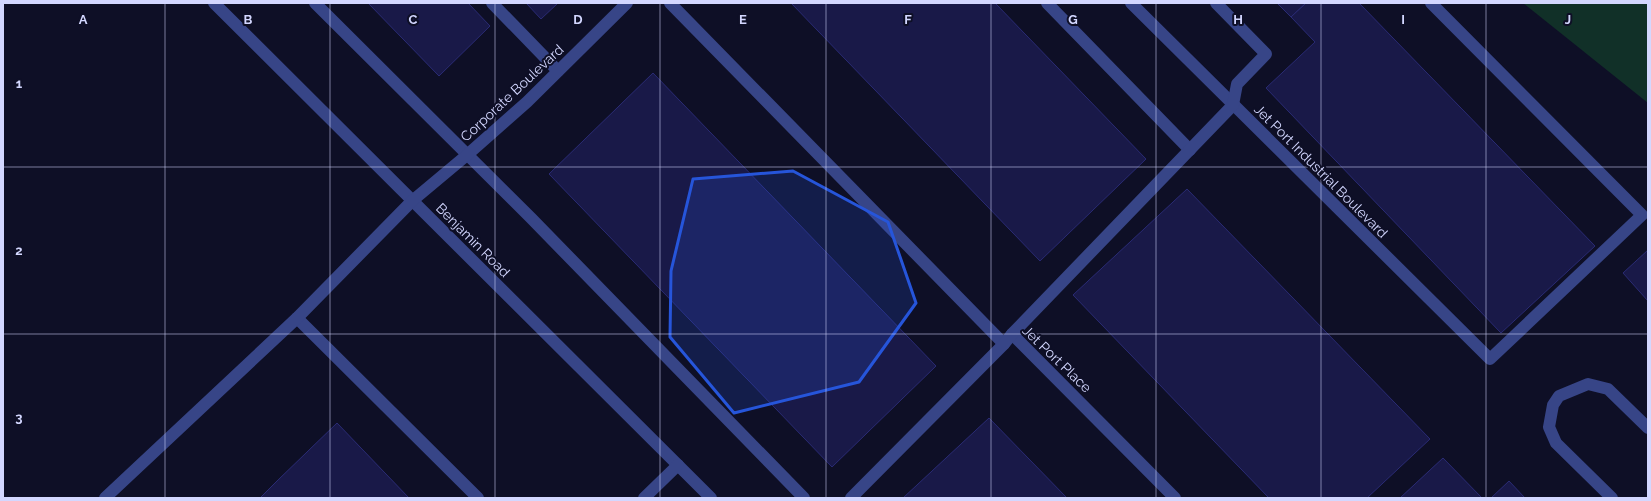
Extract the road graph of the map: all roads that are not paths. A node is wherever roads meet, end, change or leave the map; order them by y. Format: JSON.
{"nodes":[{"id":1,"x":214,"y":3,"type":"edge"},
{"id":2,"x":315,"y":3,"type":"edge"},
{"id":3,"x":492,"y":3,"type":"edge"},
{"id":4,"x":627,"y":3,"type":"edge"},
{"id":5,"x":670,"y":3,"type":"edge"},
{"id":6,"x":1047,"y":3,"type":"edge"},
{"id":7,"x":1131,"y":3,"type":"edge"},
{"id":8,"x":1216,"y":3,"type":"edge"},
{"id":9,"x":1431,"y":3,"type":"edge"},
{"id":10,"x":558,"y":71,"type":"junction"},
{"id":11,"x":1234,"y":105,"type":"junction"},
{"id":12,"x":1190,"y":150,"type":"junction"},
{"id":13,"x":468,"y":155,"type":"junction"},
{"id":14,"x":412,"y":201,"type":"junction"},
{"id":15,"x":297,"y":318,"type":"junction"},
{"id":16,"x":1012,"y":334,"type":"junction"},
{"id":17,"x":1004,"y":344,"type":"junction"},
{"id":18,"x":1648,"y":428,"type":"edge"},
{"id":19,"x":678,"y":465,"type":"junction"},
{"id":20,"x":105,"y":498,"type":"edge"},
{"id":21,"x":478,"y":498,"type":"edge"},
{"id":22,"x":644,"y":498,"type":"edge"},
{"id":23,"x":711,"y":498,"type":"edge"},
{"id":24,"x":804,"y":498,"type":"edge"},
{"id":25,"x":851,"y":498,"type":"edge"},
{"id":26,"x":1175,"y":498,"type":"edge"},
{"id":27,"x":1612,"y":498,"type":"edge"}],
"edges":[{"from":1,"to":14,"type":"street","name":"Benjamin Road"},
{"from":2,"to":13,"type":"street"},
{"from":3,"to":10,"type":"street"},
{"from":4,"to":10,"type":"street","name":"Corporate Boulevard"},
{"from":5,"to":17,"type":"street"},
{"from":6,"to":12,"type":"street"},
{"from":7,"to":11,"type":"street","name":"Jet Port Industrial Boulevard"},
{"from":8,"to":11,"type":"street"},
{"from":9,"to":11,"type":"street","name":"Jet Port Industrial Boulevard"},
{"from":10,"to":13,"type":"street","name":"Corporate Boulevard"},
{"from":11,"to":12,"type":"street"},
{"from":12,"to":16,"type":"street"},
{"from":13,"to":14,"type":"street","name":"Corporate Boulevard"},
{"from":13,"to":24,"type":"street"},
{"from":14,"to":15,"type":"street","name":"Corporate Boulevard"},
{"from":14,"to":19,"type":"street","name":"Benjamin Road"},
{"from":15,"to":20,"type":"street","name":"Corporate Boulevard"},
{"from":15,"to":21,"type":"street"},
{"from":16,"to":17,"type":"street","name":"Jet Port Place"},
{"from":16,"to":26,"type":"street","name":"Jet Port Place"},
{"from":17,"to":25,"type":"street","name":"Jet Port Place"},
{"from":18,"to":27,"type":"street"},
{"from":19,"to":22,"type":"street"},
{"from":19,"to":23,"type":"street","name":"Benjamin Road"}]}
